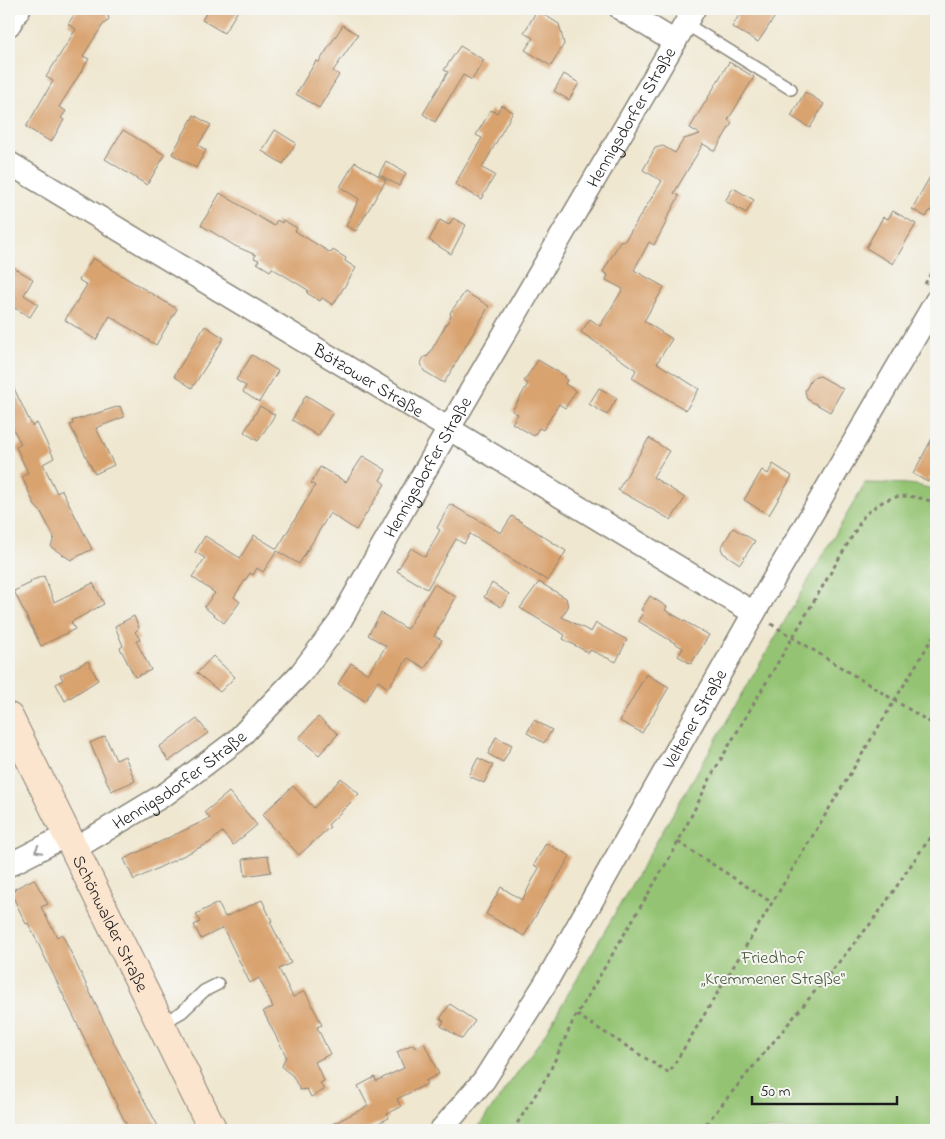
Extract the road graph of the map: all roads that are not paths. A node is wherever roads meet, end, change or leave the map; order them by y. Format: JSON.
{"nodes":[{"id":1,"x":19,"y":9,"type":"edge"},
{"id":2,"x":621,"y":9,"type":"edge"},
{"id":3,"x":9,"y":25,"type":"edge"},
{"id":4,"x":685,"y":25,"type":"edge"},
{"id":5,"x":791,"y":89,"type":"dead end"},
{"id":6,"x":9,"y":163,"type":"edge"},
{"id":7,"x":936,"y":301,"type":"edge"},
{"id":8,"x":448,"y":430,"type":"junction"},
{"id":9,"x":754,"y":613,"type":"junction"},
{"id":10,"x":9,"y":717,"type":"edge"},
{"id":11,"x":71,"y":842,"type":"junction"},
{"id":12,"x":9,"y":865,"type":"edge"},
{"id":13,"x":218,"y":984,"type":"dead end"},
{"id":14,"x":161,"y":1024,"type":"junction"},
{"id":15,"x":213,"y":1130,"type":"edge"},
{"id":16,"x":441,"y":1130,"type":"edge"}],
"edges":[{"from":1,"to":3,"type":"street"},
{"from":2,"to":4,"type":"street"},
{"from":4,"to":5,"type":"lane"},
{"from":4,"to":8,"type":"street","name":"Hennigsdorfer Straße"},
{"from":6,"to":8,"type":"street","name":"Bötzower Straße"},
{"from":7,"to":9,"type":"street","name":"Veltener Straße"},
{"from":8,"to":9,"type":"street","name":"Bötzower Straße"},
{"from":8,"to":11,"type":"street","name":"Hennigsdorfer Straße"},
{"from":9,"to":16,"type":"street","name":"Veltener Straße"},
{"from":10,"to":11,"type":"main road","name":"Schönwalder Straße"},
{"from":11,"to":12,"type":"street","name":"Hennigsdorfer Straße","one_way":true},
{"from":11,"to":14,"type":"main road","name":"Schönwalder Straße"},
{"from":13,"to":14,"type":"lane"},
{"from":14,"to":15,"type":"main road","name":"Schönwalder Straße"}]}
